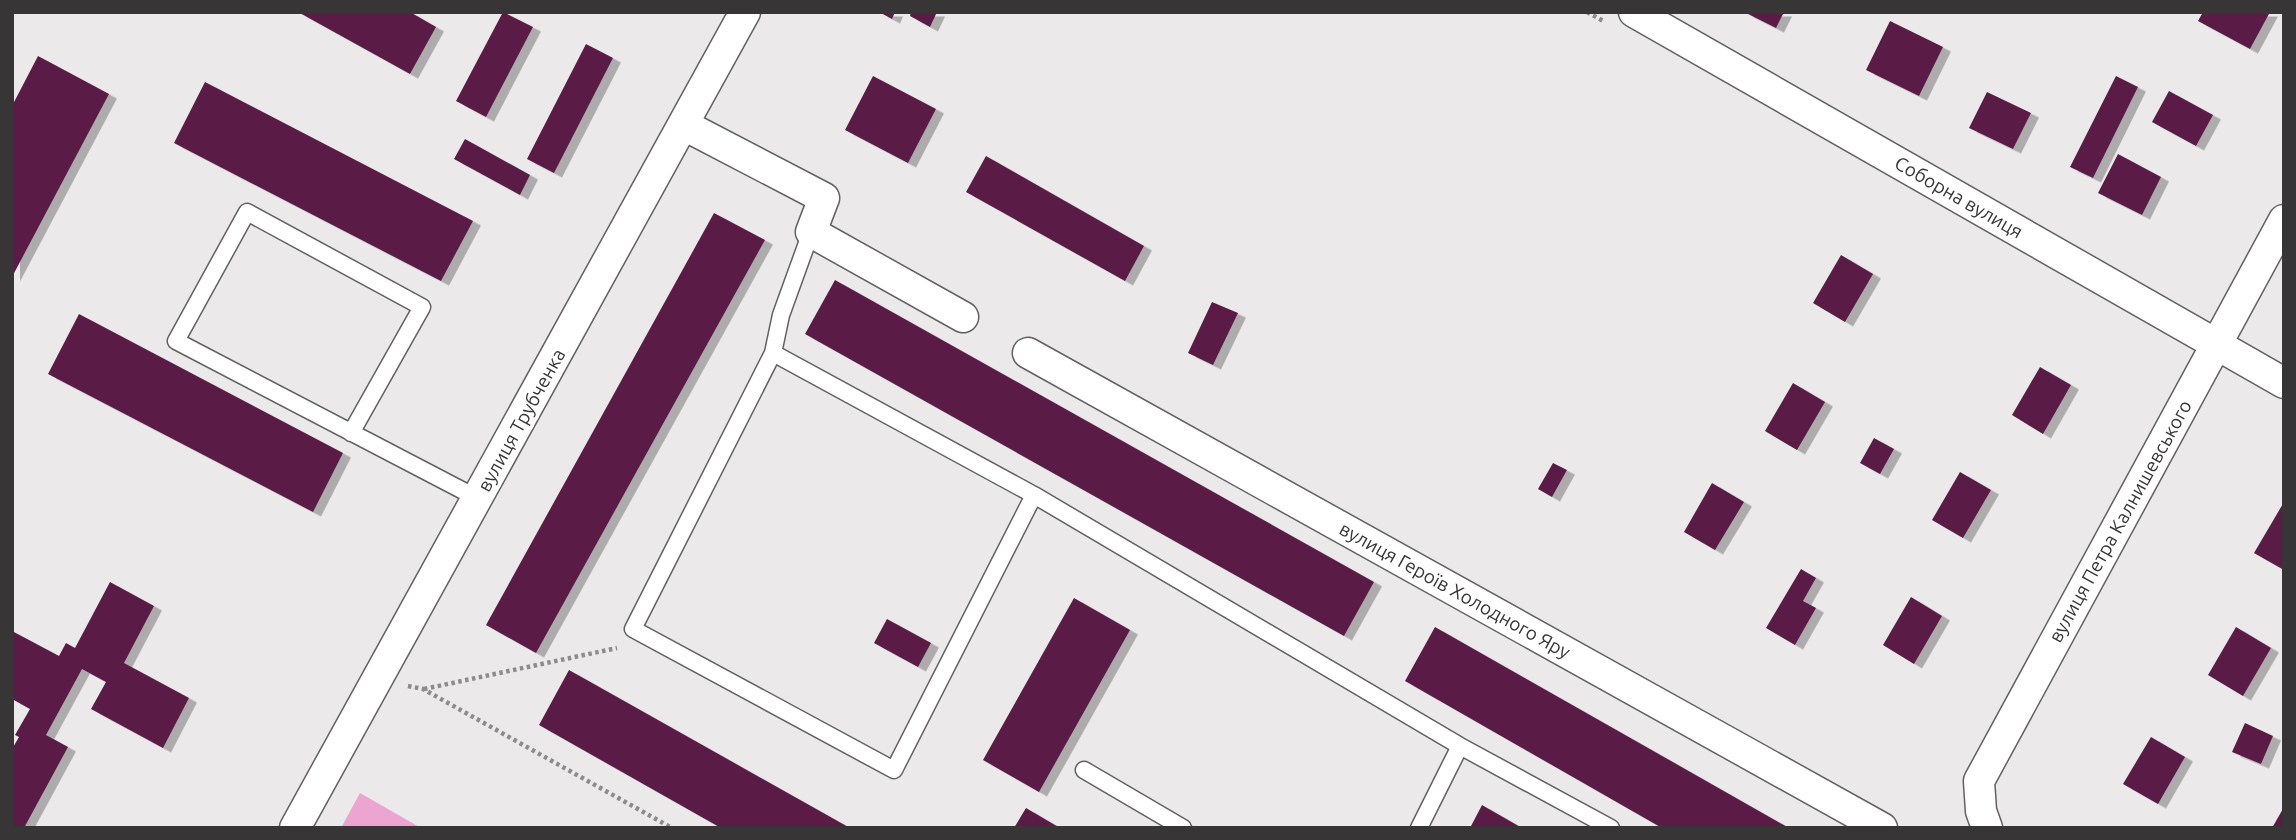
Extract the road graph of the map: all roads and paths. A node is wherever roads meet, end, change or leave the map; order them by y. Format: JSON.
{"nodes":[{"id":1,"x":745,"y":12,"type":"edge"},
{"id":2,"x":1634,"y":12,"type":"edge"},
{"id":3,"x":684,"y":125,"type":"junction"},
{"id":4,"x":2284,"y":219,"type":"edge"},
{"id":5,"x":811,"y":232,"type":"junction"},
{"id":6,"x":963,"y":317,"type":"dead end"},
{"id":7,"x":2216,"y":345,"type":"junction"},
{"id":8,"x":773,"y":353,"type":"junction"},
{"id":9,"x":1028,"y":353,"type":"dead end"},
{"id":10,"x":2284,"y":383,"type":"edge"},
{"id":11,"x":351,"y":433,"type":"junction"},
{"id":12,"x":1034,"y":495,"type":"junction"},
{"id":13,"x":477,"y":498,"type":"junction"},
{"id":14,"x":633,"y":629,"type":"junction"},
{"id":15,"x":377,"y":680,"type":"junction"},
{"id":16,"x":423,"y":689,"type":"junction"},
{"id":17,"x":1460,"y":746,"type":"junction"},
{"id":18,"x":1084,"y":770,"type":"dead end"},
{"id":19,"x":295,"y":828,"type":"edge"},
{"id":20,"x":672,"y":828,"type":"edge"},
{"id":21,"x":1182,"y":828,"type":"edge"},
{"id":22,"x":1419,"y":828,"type":"edge"},
{"id":23,"x":1611,"y":828,"type":"edge"},
{"id":24,"x":1882,"y":828,"type":"edge"},
{"id":25,"x":1987,"y":828,"type":"edge"}],
"edges":[{"from":1,"to":3,"type":"street","name":"вулиця Трубченка"},
{"from":2,"to":7,"type":"street","name":"Соборна вулиця"},
{"from":3,"to":5,"type":"street"},
{"from":3,"to":13,"type":"street","name":"вулиця Трубченка"},
{"from":4,"to":7,"type":"street","name":"вулиця Петра Калнишевського"},
{"from":5,"to":6,"type":"street"},
{"from":5,"to":8,"type":"lane"},
{"from":7,"to":10,"type":"street","name":"Соборна вулиця"},
{"from":7,"to":25,"type":"street","name":"вулиця Петра Калнишевського"},
{"from":8,"to":12,"type":"lane"},
{"from":8,"to":14,"type":"lane"},
{"from":9,"to":24,"type":"street","name":"вулиця Героїв Холодного Яру"},
{"from":11,"to":11,"type":"lane"},
{"from":11,"to":13,"type":"lane"},
{"from":12,"to":14,"type":"lane"},
{"from":12,"to":17,"type":"lane"},
{"from":13,"to":15,"type":"street","name":"вулиця Трубченка"},
{"from":14,"to":16,"type":"path"},
{"from":15,"to":16,"type":"path"},
{"from":15,"to":19,"type":"street","name":"вулиця Трубченка"},
{"from":16,"to":20,"type":"path"},
{"from":17,"to":22,"type":"lane"},
{"from":17,"to":23,"type":"lane"},
{"from":18,"to":21,"type":"lane"}]}
